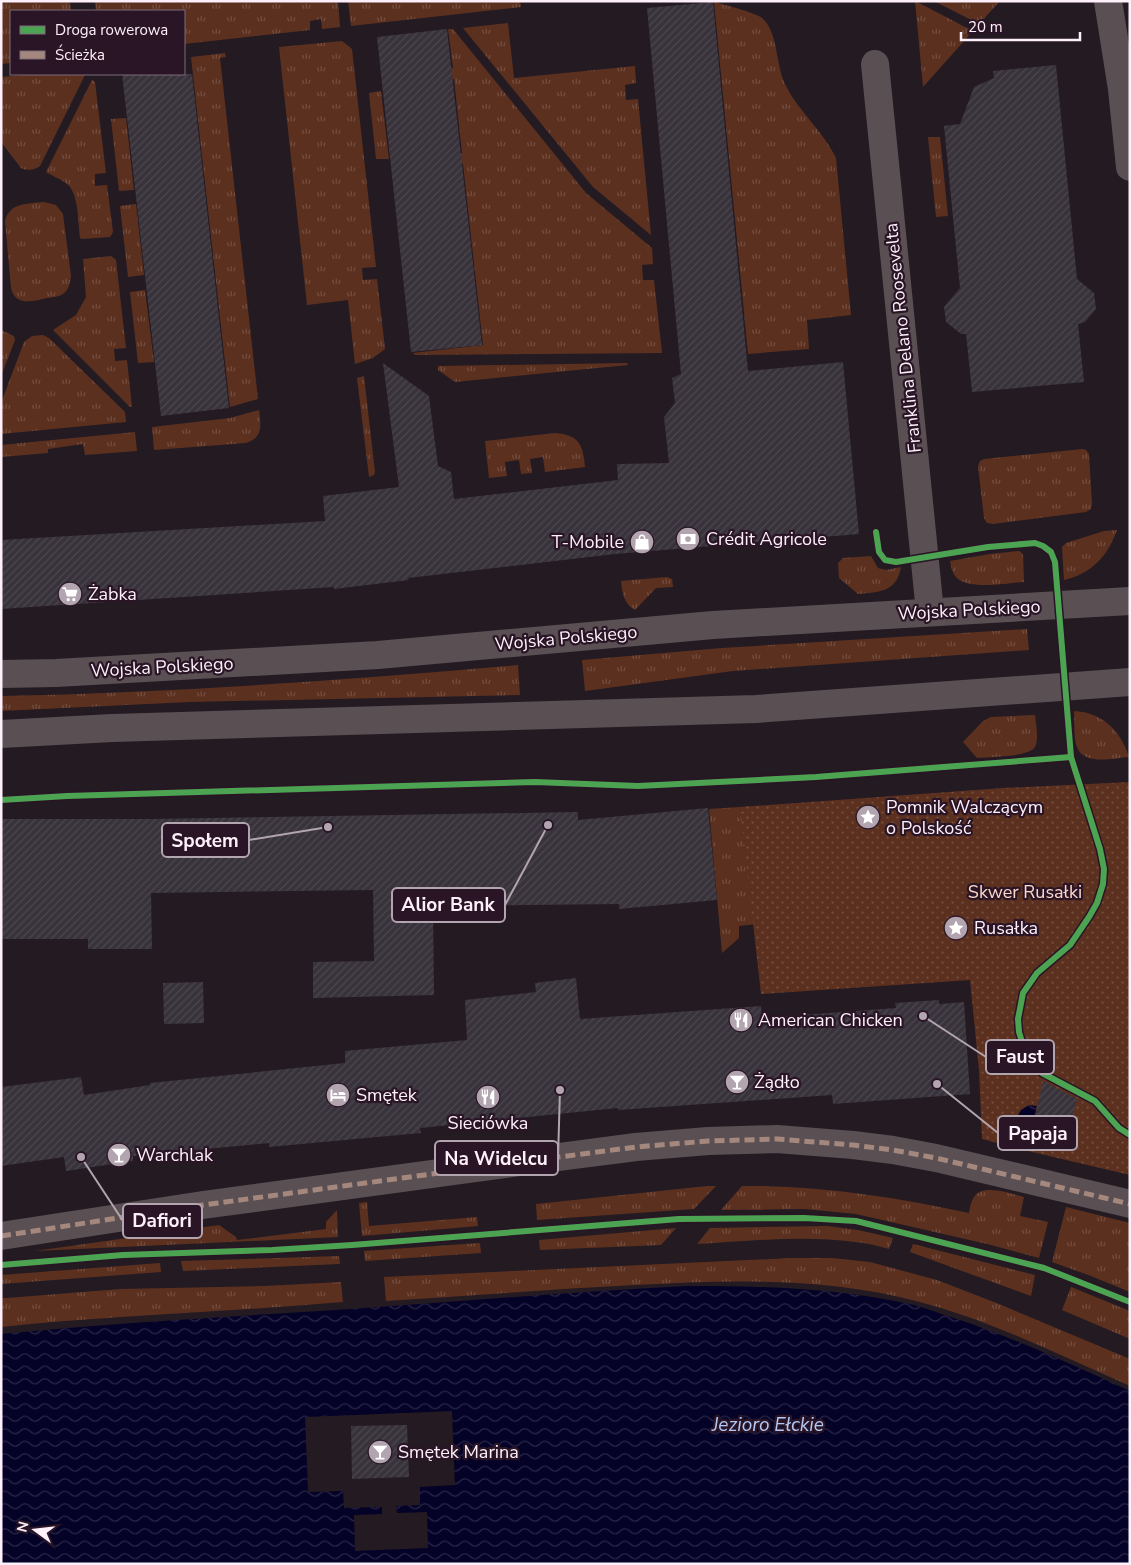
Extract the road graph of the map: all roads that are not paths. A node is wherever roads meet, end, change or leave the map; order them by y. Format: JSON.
{"nodes":[{"id":1,"x":1108,"y":1,"type":"edge"},
{"id":2,"x":875,"y":64,"type":"dead end"},
{"id":3,"x":1130,"y":167,"type":"edge"},
{"id":4,"x":1130,"y":601,"type":"edge"},
{"id":5,"x":930,"y":612,"type":"junction"},
{"id":6,"x":1,"y":674,"type":"edge"},
{"id":7,"x":1130,"y":682,"type":"edge"},
{"id":8,"x":1,"y":734,"type":"edge"},
{"id":9,"x":1130,"y":1204,"type":"edge"},
{"id":10,"x":1,"y":1236,"type":"edge"}],
"edges":[{"from":1,"to":3,"type":"street"},
{"from":2,"to":5,"type":"street","name":"Franklina Delano Roosevelta"},
{"from":4,"to":5,"type":"street","name":"Wojska Polskiego"},
{"from":5,"to":6,"type":"street","name":"Wojska Polskiego"},
{"from":7,"to":8,"type":"street"},
{"from":9,"to":10,"type":"street"}]}
